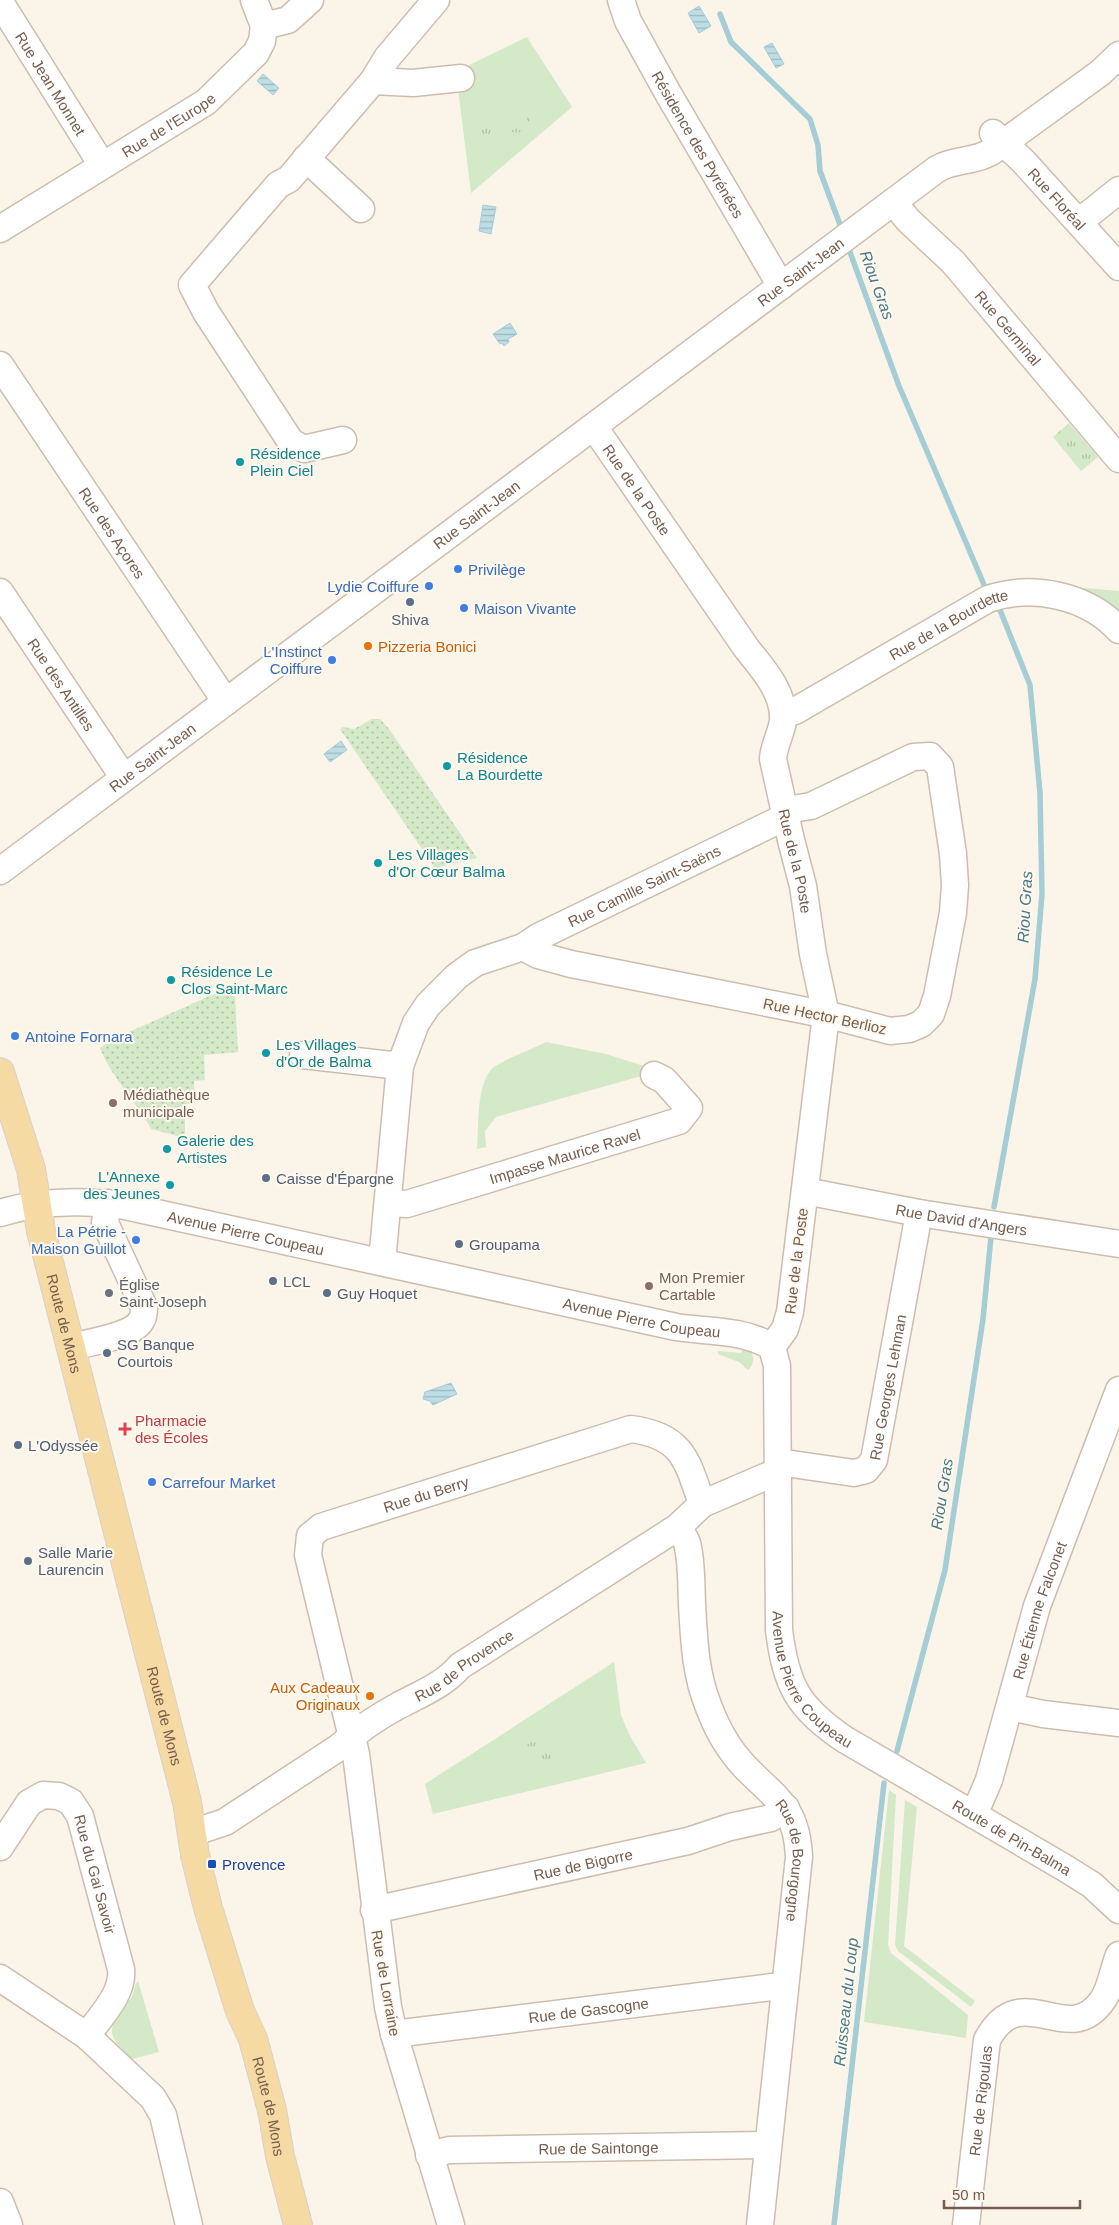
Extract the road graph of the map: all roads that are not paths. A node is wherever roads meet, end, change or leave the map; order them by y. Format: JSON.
{"nodes":[{"id":1,"x":254,"y":0,"type":"edge"},
{"id":2,"x":310,"y":0,"type":"edge"},
{"id":3,"x":436,"y":0,"type":"edge"},
{"id":4,"x":621,"y":0,"type":"edge"},
{"id":5,"x":0,"y":2,"type":"edge"},
{"id":6,"x":264,"y":26,"type":"junction"},
{"id":7,"x":1119,"y":38,"type":"edge"},
{"id":8,"x":1119,"y":55,"type":"edge"},
{"id":9,"x":461,"y":78,"type":"dead end"},
{"id":10,"x":373,"y":80,"type":"junction"},
{"id":11,"x":998,"y":139,"type":"junction"},
{"id":12,"x":306,"y":158,"type":"junction"},
{"id":13,"x":102,"y":165,"type":"junction"},
{"id":14,"x":1119,"y":190,"type":"edge"},
{"id":15,"x":893,"y":202,"type":"junction"},
{"id":16,"x":361,"y":209,"type":"dead end"},
{"id":17,"x":1079,"y":222,"type":"junction"},
{"id":18,"x":0,"y":229,"type":"edge"},
{"id":19,"x":1119,"y":267,"type":"edge"},
{"id":20,"x":781,"y":286,"type":"junction"},
{"id":21,"x":0,"y":366,"type":"edge"},
{"id":22,"x":594,"y":427,"type":"junction"},
{"id":23,"x":342,"y":440,"type":"dead end"},
{"id":24,"x":1119,"y":458,"type":"edge"},
{"id":25,"x":0,"y":592,"type":"edge"},
{"id":26,"x":1119,"y":630,"type":"edge"},
{"id":27,"x":226,"y":702,"type":"junction"},
{"id":28,"x":783,"y":712,"type":"junction"},
{"id":29,"x":930,"y":756,"type":"joint"},
{"id":30,"x":124,"y":778,"type":"junction"},
{"id":31,"x":785,"y":815,"type":"junction"},
{"id":32,"x":0,"y":870,"type":"edge"},
{"id":33,"x":565,"y":924,"type":"junction"},
{"id":34,"x":523,"y":947,"type":"junction"},
{"id":35,"x":571,"y":964,"type":"junction"},
{"id":36,"x":826,"y":1014,"type":"junction"},
{"id":37,"x":303,"y":1055,"type":"dead end"},
{"id":38,"x":400,"y":1066,"type":"junction"},
{"id":39,"x":0,"y":1072,"type":"edge"},
{"id":40,"x":654,"y":1075,"type":"dead end"},
{"id":41,"x":805,"y":1191,"type":"junction"},
{"id":42,"x":107,"y":1203,"type":"junction"},
{"id":43,"x":388,"y":1203,"type":"junction"},
{"id":44,"x":38,"y":1205,"type":"junction"},
{"id":45,"x":919,"y":1212,"type":"junction"},
{"id":46,"x":0,"y":1213,"type":"edge"},
{"id":47,"x":1119,"y":1244,"type":"edge"},
{"id":48,"x":382,"y":1262,"type":"junction"},
{"id":49,"x":71,"y":1346,"type":"junction"},
{"id":50,"x":772,"y":1347,"type":"junction"},
{"id":51,"x":1117,"y":1403,"type":"edge"},
{"id":52,"x":778,"y":1479,"type":"junction"},
{"id":53,"x":702,"y":1504,"type":"junction"},
{"id":54,"x":678,"y":1527,"type":"junction"},
{"id":55,"x":1010,"y":1706,"type":"junction"},
{"id":56,"x":1119,"y":1723,"type":"edge"},
{"id":57,"x":352,"y":1735,"type":"junction"},
{"id":58,"x":900,"y":1772,"type":"joint"},
{"id":59,"x":786,"y":1808,"type":"junction"},
{"id":60,"x":974,"y":1815,"type":"junction"},
{"id":61,"x":192,"y":1833,"type":"junction"},
{"id":62,"x":0,"y":1847,"type":"edge"},
{"id":63,"x":374,"y":1910,"type":"junction"},
{"id":64,"x":1119,"y":1910,"type":"edge"},
{"id":65,"x":1119,"y":1955,"type":"edge"},
{"id":66,"x":0,"y":1978,"type":"edge"},
{"id":67,"x":785,"y":1988,"type":"junction"},
{"id":68,"x":394,"y":2034,"type":"junction"},
{"id":69,"x":86,"y":2036,"type":"junction"},
{"id":70,"x":767,"y":2145,"type":"junction"},
{"id":71,"x":429,"y":2155,"type":"junction"},
{"id":72,"x":0,"y":2202,"type":"edge"},
{"id":73,"x":10,"y":2225,"type":"edge"},
{"id":74,"x":189,"y":2225,"type":"edge"},
{"id":75,"x":298,"y":2225,"type":"edge"},
{"id":76,"x":450,"y":2225,"type":"edge"},
{"id":77,"x":760,"y":2225,"type":"edge"},
{"id":78,"x":966,"y":2225,"type":"edge"}],
"edges":[{"from":1,"to":6,"type":"street"},
{"from":2,"to":6,"type":"street"},
{"from":3,"to":10,"type":"street"},
{"from":4,"to":20,"type":"street","name":"Résidence des Pyrénées"},
{"from":5,"to":13,"type":"street","name":"Rue Jean Monnet"},
{"from":6,"to":13,"type":"street","name":"Rue de l'Europe"},
{"from":7,"to":11,"type":"street","name":"Rue Saint-Jean"},
{"from":8,"to":11,"type":"street","name":"Rue Saint-Jean"},
{"from":9,"to":10,"type":"street"},
{"from":10,"to":12,"type":"street"},
{"from":11,"to":15,"type":"street","name":"Rue Saint-Jean"},
{"from":11,"to":17,"type":"street","name":"Rue Floréal"},
{"from":12,"to":16,"type":"street"},
{"from":12,"to":23,"type":"street"},
{"from":13,"to":18,"type":"street","name":"Rue de l'Europe"},
{"from":14,"to":17,"type":"street"},
{"from":15,"to":20,"type":"street","name":"Rue Saint-Jean"},
{"from":15,"to":24,"type":"street","name":"Rue Germinal"},
{"from":17,"to":19,"type":"street","name":"Rue Floréal"},
{"from":20,"to":22,"type":"street","name":"Rue Saint-Jean"},
{"from":21,"to":27,"type":"street","name":"Rue des Açores"},
{"from":22,"to":27,"type":"street","name":"Rue Saint-Jean"},
{"from":22,"to":28,"type":"street","name":"Rue de la Poste"},
{"from":25,"to":30,"type":"street","name":"Rue des Antilles"},
{"from":26,"to":28,"type":"street","name":"Rue de la Bourdette"},
{"from":27,"to":30,"type":"street","name":"Rue Saint-Jean"},
{"from":28,"to":31,"type":"street","name":"Rue de la Poste"},
{"from":29,"to":31,"type":"street","name":"Rue Camille Saint-Saëns"},
{"from":29,"to":36,"type":"street","name":"Rue Hector Berlioz"},
{"from":30,"to":32,"type":"street","name":"Rue Saint-Jean"},
{"from":31,"to":33,"type":"street","name":"Rue Camille Saint-Saëns"},
{"from":31,"to":36,"type":"street","name":"Rue de la Poste"},
{"from":33,"to":34,"type":"street","name":"Rue Camille Saint-Saëns"},
{"from":33,"to":35,"type":"street"},
{"from":34,"to":35,"type":"street","name":"Rue Hector Berlioz"},
{"from":34,"to":38,"type":"street","name":"Rue Camille Saint-Saëns"},
{"from":35,"to":36,"type":"street","name":"Rue Hector Berlioz"},
{"from":36,"to":41,"type":"street","name":"Rue de la Poste"},
{"from":37,"to":38,"type":"street"},
{"from":38,"to":43,"type":"street","name":"Rue Camille Saint-Saëns"},
{"from":39,"to":44,"type":"main road","name":"Route de Mons"},
{"from":40,"to":43,"type":"street","name":"Impasse Maurice Ravel"},
{"from":41,"to":45,"type":"street","name":"Rue David d'Angers"},
{"from":41,"to":50,"type":"street","name":"Rue de la Poste"},
{"from":42,"to":44,"type":"street","name":"Avenue Pierre Coupeau"},
{"from":42,"to":48,"type":"street","name":"Avenue Pierre Coupeau"},
{"from":42,"to":49,"type":"street"},
{"from":43,"to":48,"type":"street","name":"Rue Camille Saint-Saëns"},
{"from":44,"to":46,"type":"street","name":"Avenue Pierre Coupeau"},
{"from":44,"to":49,"type":"main road","name":"Route de Mons"},
{"from":45,"to":47,"type":"street","name":"Rue David d'Angers"},
{"from":45,"to":52,"type":"street","name":"Rue Georges Lehman"},
{"from":48,"to":50,"type":"street","name":"Avenue Pierre Coupeau"},
{"from":49,"to":61,"type":"main road","name":"Route de Mons"},
{"from":50,"to":52,"type":"street","name":"Avenue Pierre Coupeau"},
{"from":51,"to":55,"type":"street","name":"Rue Étienne Falconet"},
{"from":52,"to":53,"type":"street","name":"Rue de Provence"},
{"from":52,"to":58,"type":"street","name":"Avenue Pierre Coupeau"},
{"from":53,"to":54,"type":"street","name":"Rue de Provence"},
{"from":53,"to":57,"type":"street","name":"Rue du Berry"},
{"from":54,"to":57,"type":"street","name":"Rue de Provence"},
{"from":54,"to":59,"type":"street","name":"Rue de Bourgogne"},
{"from":55,"to":56,"type":"street"},
{"from":55,"to":60,"type":"street","name":"Rue Étienne Falconet"},
{"from":57,"to":61,"type":"street","name":"Rue de Provence"},
{"from":57,"to":63,"type":"street","name":"Rue de Lorraine"},
{"from":58,"to":60,"type":"street","name":"Route de Pin-Balma"},
{"from":59,"to":63,"type":"street","name":"Rue de Bigorre"},
{"from":59,"to":67,"type":"street","name":"Rue de Bourgogne"},
{"from":60,"to":64,"type":"street","name":"Route de Pin-Balma"},
{"from":61,"to":75,"type":"main road","name":"Route de Mons"},
{"from":62,"to":69,"type":"street","name":"Rue du Gai Savoir"},
{"from":63,"to":68,"type":"street","name":"Rue de Lorraine"},
{"from":65,"to":78,"type":"street","name":"Rue de Rigoulas"},
{"from":66,"to":69,"type":"street"},
{"from":67,"to":68,"type":"street","name":"Rue de Gascogne"},
{"from":67,"to":70,"type":"street","name":"Rue de Bourgogne"},
{"from":68,"to":71,"type":"street","name":"Rue de Lorraine"},
{"from":69,"to":74,"type":"street"},
{"from":70,"to":71,"type":"street","name":"Rue de Saintonge"},
{"from":70,"to":77,"type":"street","name":"Rue de Bourgogne"},
{"from":71,"to":76,"type":"street","name":"Rue de Lorraine"},
{"from":72,"to":73,"type":"street"}]}
